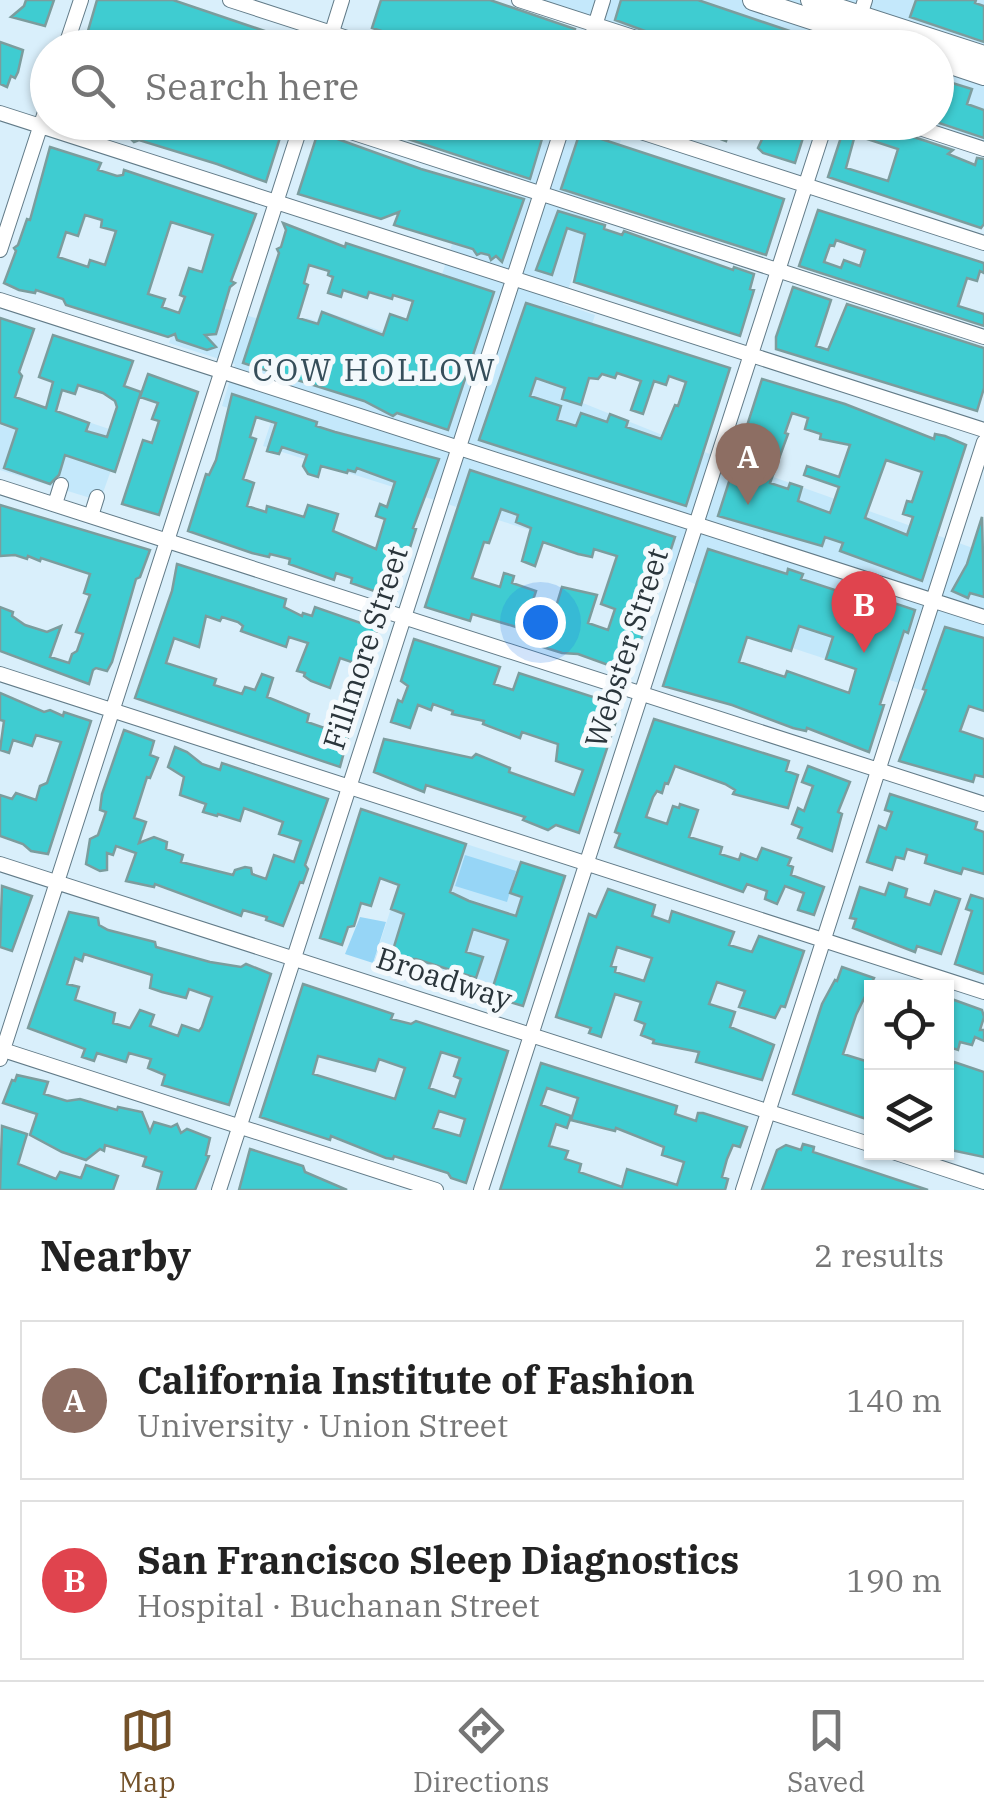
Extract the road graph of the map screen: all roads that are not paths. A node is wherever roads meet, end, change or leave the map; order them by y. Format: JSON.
{"nodes":[{"id":1,"x":80,"y":0,"type":"edge"},
{"id":2,"x":230,"y":0,"type":"edge"},
{"id":3,"x":342,"y":0,"type":"edge"},
{"id":4,"x":519,"y":0,"type":"edge"},
{"id":5,"x":604,"y":0,"type":"edge"},
{"id":6,"x":753,"y":0,"type":"edge"},
{"id":7,"x":811,"y":0,"type":"edge"},
{"id":8,"x":596,"y":24,"type":"junction"},
{"id":9,"x":857,"y":24,"type":"edge"},
{"id":10,"x":71,"y":30,"type":"edge"},
{"id":11,"x":304,"y":30,"type":"edge"},
{"id":12,"x":332,"y":30,"type":"edge"},
{"id":13,"x":594,"y":30,"type":"edge"},
{"id":14,"x":614,"y":30,"type":"edge"},
{"id":15,"x":954,"y":48,"type":"edge"},
{"id":16,"x":984,"y":56,"type":"edge"},
{"id":17,"x":954,"y":65,"type":"edge"},
{"id":18,"x":984,"y":74,"type":"edge"},
{"id":19,"x":0,"y":113,"type":"edge"},
{"id":20,"x":30,"y":123,"type":"edge"},
{"id":21,"x":954,"y":139,"type":"edge"},
{"id":22,"x":35,"y":140,"type":"edge"},
{"id":23,"x":84,"y":140,"type":"edge"},
{"id":24,"x":296,"y":140,"type":"edge"},
{"id":25,"x":375,"y":140,"type":"edge"},
{"id":26,"x":558,"y":140,"type":"edge"},
{"id":27,"x":665,"y":140,"type":"edge"},
{"id":28,"x":820,"y":140,"type":"edge"},
{"id":29,"x":984,"y":149,"type":"edge"},
{"id":30,"x":805,"y":186,"type":"junction"},
{"id":31,"x":541,"y":194,"type":"junction"},
{"id":32,"x":277,"y":202,"type":"junction"},
{"id":33,"x":984,"y":244,"type":"edge"},
{"id":34,"x":0,"y":250,"type":"edge"},
{"id":35,"x":778,"y":270,"type":"junction"},
{"id":36,"x":514,"y":279,"type":"junction"},
{"id":37,"x":0,"y":300,"type":"edge"},
{"id":38,"x":984,"y":337,"type":"edge"},
{"id":39,"x":750,"y":355,"type":"junction"},
{"id":40,"x":222,"y":372,"type":"junction"},
{"id":41,"x":984,"y":430,"type":"edge"},
{"id":42,"x":984,"y":442,"type":"edge"},
{"id":43,"x":459,"y":448,"type":"junction"},
{"id":44,"x":62,"y":485,"type":"dead end"},
{"id":45,"x":0,"y":486,"type":"edge"},
{"id":46,"x":97,"y":497,"type":"dead end"},
{"id":47,"x":55,"y":504,"type":"junction"},
{"id":48,"x":91,"y":516,"type":"junction"},
{"id":49,"x":696,"y":524,"type":"junction"},
{"id":50,"x":168,"y":541,"type":"junction"},
{"id":51,"x":933,"y":601,"type":"junction"},
{"id":52,"x":404,"y":617,"type":"junction"},
{"id":53,"x":984,"y":618,"type":"edge"},
{"id":54,"x":0,"y":674,"type":"edge"},
{"id":55,"x":641,"y":694,"type":"junction"},
{"id":56,"x":113,"y":710,"type":"junction"},
{"id":57,"x":878,"y":770,"type":"junction"},
{"id":58,"x":350,"y":787,"type":"junction"},
{"id":59,"x":984,"y":804,"type":"edge"},
{"id":60,"x":586,"y":863,"type":"junction"},
{"id":61,"x":0,"y":864,"type":"edge"},
{"id":62,"x":57,"y":882,"type":"junction"},
{"id":63,"x":824,"y":940,"type":"junction"},
{"id":64,"x":294,"y":959,"type":"junction"},
{"id":65,"x":984,"y":992,"type":"edge"},
{"id":66,"x":531,"y":1036,"type":"junction"},
{"id":67,"x":1,"y":1053,"type":"edge"},
{"id":68,"x":768,"y":1112,"type":"junction"},
{"id":69,"x":240,"y":1127,"type":"junction"},
{"id":70,"x":864,"y":1143,"type":"edge"},
{"id":71,"x":918,"y":1160,"type":"edge"},
{"id":72,"x":984,"y":1182,"type":"edge"},
{"id":73,"x":219,"y":1190,"type":"edge"},
{"id":74,"x":436,"y":1190,"type":"edge"},
{"id":75,"x":481,"y":1190,"type":"edge"},
{"id":76,"x":742,"y":1190,"type":"edge"}],
"edges":[{"from":1,"to":10,"type":"street"},
{"from":2,"to":11,"type":"street"},
{"from":3,"to":12,"type":"street"},
{"from":4,"to":8,"type":"street"},
{"from":5,"to":8,"type":"street"},
{"from":6,"to":9,"type":"highway"},
{"from":7,"to":9,"type":"highway"},
{"from":8,"to":13,"type":"street"},
{"from":8,"to":14,"type":"street"},
{"from":15,"to":16,"type":"highway"},
{"from":17,"to":18,"type":"highway"},
{"from":19,"to":20,"type":"street"},
{"from":21,"to":29,"type":"street"},
{"from":22,"to":34,"type":"street"},
{"from":23,"to":32,"type":"street"},
{"from":24,"to":32,"type":"street"},
{"from":25,"to":31,"type":"street"},
{"from":26,"to":31,"type":"street","name":"Fillmore Street"},
{"from":27,"to":30,"type":"street"},
{"from":28,"to":30,"type":"street","name":"Webster Street"},
{"from":30,"to":33,"type":"street"},
{"from":30,"to":35,"type":"street","name":"Webster Street"},
{"from":31,"to":35,"type":"street"},
{"from":31,"to":36,"type":"street","name":"Fillmore Street"},
{"from":32,"to":36,"type":"street"},
{"from":32,"to":40,"type":"street"},
{"from":35,"to":38,"type":"street"},
{"from":35,"to":39,"type":"street","name":"Webster Street"},
{"from":36,"to":39,"type":"street"},
{"from":36,"to":43,"type":"street","name":"Fillmore Street"},
{"from":37,"to":40,"type":"street"},
{"from":39,"to":41,"type":"street"},
{"from":39,"to":49,"type":"street","name":"Webster Street"},
{"from":40,"to":43,"type":"street"},
{"from":40,"to":50,"type":"street"},
{"from":42,"to":51,"type":"street"},
{"from":43,"to":49,"type":"street"},
{"from":43,"to":52,"type":"street","name":"Fillmore Street"},
{"from":44,"to":47,"type":"street"},
{"from":45,"to":47,"type":"street"},
{"from":46,"to":48,"type":"street"},
{"from":47,"to":48,"type":"street"},
{"from":48,"to":50,"type":"street"},
{"from":49,"to":51,"type":"street"},
{"from":49,"to":55,"type":"street","name":"Webster Street"},
{"from":50,"to":52,"type":"street"},
{"from":50,"to":56,"type":"street"},
{"from":51,"to":53,"type":"street"},
{"from":51,"to":57,"type":"street"},
{"from":52,"to":55,"type":"street"},
{"from":52,"to":58,"type":"street","name":"Fillmore Street"},
{"from":54,"to":56,"type":"street"},
{"from":55,"to":57,"type":"street"},
{"from":55,"to":60,"type":"street","name":"Webster Street"},
{"from":56,"to":58,"type":"street"},
{"from":56,"to":62,"type":"street"},
{"from":57,"to":59,"type":"street"},
{"from":57,"to":63,"type":"street"},
{"from":58,"to":60,"type":"street"},
{"from":58,"to":64,"type":"street","name":"Fillmore Street"},
{"from":60,"to":63,"type":"street"},
{"from":60,"to":66,"type":"street","name":"Webster Street"},
{"from":61,"to":62,"type":"street","name":"Broadway"},
{"from":62,"to":64,"type":"street","name":"Broadway"},
{"from":62,"to":67,"type":"street"},
{"from":63,"to":65,"type":"street"},
{"from":63,"to":68,"type":"street"},
{"from":64,"to":66,"type":"street","name":"Broadway"},
{"from":64,"to":69,"type":"street","name":"Fillmore Street"},
{"from":66,"to":68,"type":"street","name":"Broadway"},
{"from":66,"to":75,"type":"street","name":"Webster Street"},
{"from":67,"to":69,"type":"street"},
{"from":68,"to":70,"type":"street","name":"Broadway"},
{"from":68,"to":76,"type":"street"},
{"from":69,"to":73,"type":"street","name":"Fillmore Street"},
{"from":69,"to":74,"type":"street"},
{"from":71,"to":72,"type":"street"}]}
